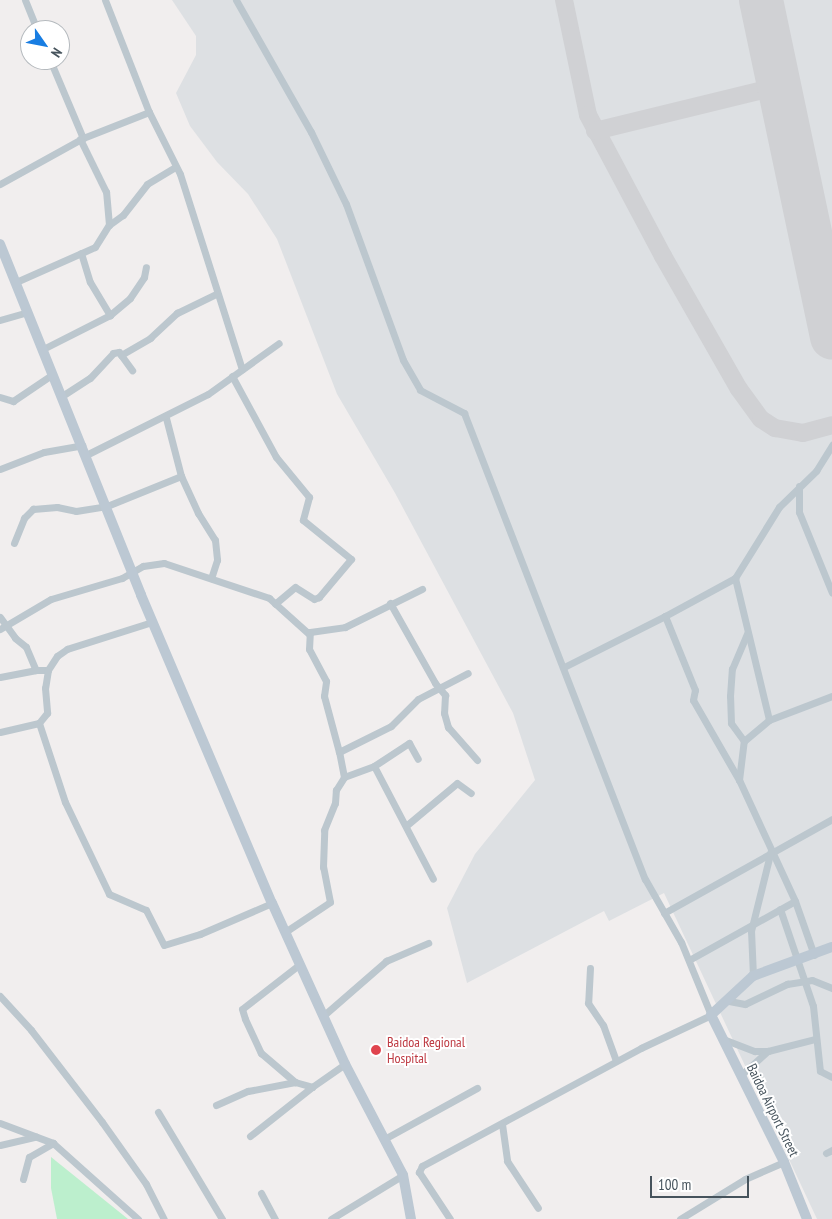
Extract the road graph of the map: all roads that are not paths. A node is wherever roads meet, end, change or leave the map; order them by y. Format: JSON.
{"nodes":[{"id":1,"x":25,"y":0,"type":"edge"},
{"id":2,"x":105,"y":0,"type":"edge"},
{"id":3,"x":236,"y":0,"type":"edge"},
{"id":4,"x":33,"y":20,"type":"edge"},
{"id":5,"x":54,"y":70,"type":"edge"},
{"id":6,"x":149,"y":112,"type":"junction"},
{"id":7,"x":82,"y":139,"type":"junction"},
{"id":8,"x":174,"y":168,"type":"junction"},
{"id":9,"x":0,"y":184,"type":"edge"},
{"id":10,"x":109,"y":225,"type":"junction"},
{"id":11,"x":0,"y":244,"type":"edge"},
{"id":12,"x":81,"y":253,"type":"junction"},
{"id":13,"x":146,"y":267,"type":"dead end"},
{"id":14,"x":16,"y":282,"type":"junction"},
{"id":15,"x":216,"y":294,"type":"junction"},
{"id":16,"x":28,"y":312,"type":"junction"},
{"id":17,"x":110,"y":315,"type":"junction"},
{"id":18,"x":0,"y":320,"type":"edge"},
{"id":19,"x":279,"y":343,"type":"dead end"},
{"id":20,"x":43,"y":349,"type":"junction"},
{"id":21,"x":121,"y":355,"type":"junction"},
{"id":22,"x":242,"y":369,"type":"junction"},
{"id":23,"x":132,"y":370,"type":"dead end"},
{"id":24,"x":53,"y":374,"type":"junction"},
{"id":25,"x":232,"y":376,"type":"junction"},
{"id":26,"x":62,"y":396,"type":"junction"},
{"id":27,"x":0,"y":397,"type":"edge"},
{"id":28,"x":166,"y":418,"type":"junction"},
{"id":29,"x":82,"y":445,"type":"junction"},
{"id":30,"x":832,"y":445,"type":"edge"},
{"id":31,"x":86,"y":455,"type":"junction"},
{"id":32,"x":0,"y":469,"type":"edge"},
{"id":33,"x":182,"y":476,"type":"junction"},
{"id":34,"x":799,"y":486,"type":"junction"},
{"id":35,"x":106,"y":506,"type":"junction"},
{"id":36,"x":14,"y":543,"type":"dead end"},
{"id":37,"x":132,"y":572,"type":"junction"},
{"id":38,"x":211,"y":578,"type":"junction"},
{"id":39,"x":735,"y":578,"type":"junction"},
{"id":40,"x":422,"y":589,"type":"dead end"},
{"id":41,"x":832,"y":592,"type":"edge"},
{"id":42,"x":390,"y":603,"type":"junction"},
{"id":43,"x":275,"y":604,"type":"junction"},
{"id":44,"x":665,"y":616,"type":"junction"},
{"id":45,"x":0,"y":617,"type":"edge"},
{"id":46,"x":152,"y":622,"type":"junction"},
{"id":47,"x":7,"y":624,"type":"junction"},
{"id":48,"x":0,"y":629,"type":"edge"},
{"id":49,"x":747,"y":633,"type":"junction"},
{"id":50,"x":309,"y":634,"type":"junction"},
{"id":51,"x":564,"y":667,"type":"junction"},
{"id":52,"x":36,"y":670,"type":"junction"},
{"id":53,"x":48,"y":670,"type":"junction"},
{"id":54,"x":468,"y":673,"type":"dead end"},
{"id":55,"x":0,"y":677,"type":"edge"},
{"id":56,"x":441,"y":687,"type":"junction"},
{"id":57,"x":832,"y":696,"type":"edge"},
{"id":58,"x":769,"y":720,"type":"junction"},
{"id":59,"x":39,"y":723,"type":"junction"},
{"id":60,"x":0,"y":732,"type":"edge"},
{"id":61,"x":744,"y":741,"type":"junction"},
{"id":62,"x":340,"y":752,"type":"junction"},
{"id":63,"x":418,"y":759,"type":"dead end"},
{"id":64,"x":477,"y":760,"type":"dead end"},
{"id":65,"x":374,"y":766,"type":"junction"},
{"id":66,"x":344,"y":778,"type":"junction"},
{"id":67,"x":739,"y":780,"type":"junction"},
{"id":68,"x":471,"y":793,"type":"dead end"},
{"id":69,"x":832,"y":819,"type":"edge"},
{"id":70,"x":407,"y":825,"type":"junction"},
{"id":71,"x":771,"y":850,"type":"junction"},
{"id":72,"x":433,"y":879,"type":"dead end"},
{"id":73,"x":795,"y":901,"type":"junction"},
{"id":74,"x":272,"y":903,"type":"junction"},
{"id":75,"x":780,"y":909,"type":"junction"},
{"id":76,"x":664,"y":913,"type":"junction"},
{"id":77,"x":753,"y":924,"type":"junction"},
{"id":78,"x":285,"y":932,"type":"junction"},
{"id":79,"x":428,"y":943,"type":"dead end"},
{"id":80,"x":832,"y":947,"type":"edge"},
{"id":81,"x":814,"y":955,"type":"junction"},
{"id":82,"x":689,"y":960,"type":"junction"},
{"id":83,"x":800,"y":960,"type":"junction"},
{"id":84,"x":300,"y":964,"type":"junction"},
{"id":85,"x":590,"y":968,"type":"dead end"},
{"id":86,"x":754,"y":976,"type":"junction"},
{"id":87,"x":803,"y":981,"type":"junction"},
{"id":88,"x":832,"y":988,"type":"edge"},
{"id":89,"x":0,"y":996,"type":"edge"},
{"id":90,"x":729,"y":1001,"type":"junction"},
{"id":91,"x":324,"y":1016,"type":"junction"},
{"id":92,"x":711,"y":1016,"type":"junction"},
{"id":93,"x":723,"y":1039,"type":"junction"},
{"id":94,"x":815,"y":1039,"type":"junction"},
{"id":95,"x":768,"y":1051,"type":"junction"},
{"id":96,"x":616,"y":1061,"type":"junction"},
{"id":97,"x":345,"y":1064,"type":"junction"},
{"id":98,"x":741,"y":1075,"type":"junction"},
{"id":99,"x":832,"y":1077,"type":"edge"},
{"id":100,"x":295,"y":1082,"type":"junction"},
{"id":101,"x":312,"y":1087,"type":"junction"},
{"id":102,"x":477,"y":1088,"type":"dead end"},
{"id":103,"x":216,"y":1105,"type":"dead end"},
{"id":104,"x":158,"y":1112,"type":"dead end"},
{"id":105,"x":0,"y":1123,"type":"edge"},
{"id":106,"x":502,"y":1124,"type":"junction"},
{"id":107,"x":250,"y":1136,"type":"dead end"},
{"id":108,"x":39,"y":1137,"type":"junction"},
{"id":109,"x":386,"y":1138,"type":"junction"},
{"id":110,"x":52,"y":1143,"type":"junction"},
{"id":111,"x":0,"y":1145,"type":"edge"},
{"id":112,"x":784,"y":1162,"type":"junction"},
{"id":113,"x":403,"y":1175,"type":"junction"},
{"id":114,"x":23,"y":1179,"type":"dead end"},
{"id":115,"x":261,"y":1193,"type":"dead end"},
{"id":116,"x":538,"y":1208,"type":"dead end"},
{"id":117,"x":138,"y":1219,"type":"edge"},
{"id":118,"x":164,"y":1219,"type":"edge"},
{"id":119,"x":222,"y":1219,"type":"edge"},
{"id":120,"x":275,"y":1219,"type":"edge"},
{"id":121,"x":331,"y":1219,"type":"edge"},
{"id":122,"x":411,"y":1219,"type":"edge"},
{"id":123,"x":450,"y":1219,"type":"edge"},
{"id":124,"x":680,"y":1219,"type":"edge"},
{"id":125,"x":807,"y":1219,"type":"edge"}],
"edges":[{"from":1,"to":4,"type":"street"},
{"from":2,"to":6,"type":"street"},
{"from":3,"to":51,"type":"street"},
{"from":5,"to":7,"type":"street"},
{"from":6,"to":7,"type":"street"},
{"from":6,"to":8,"type":"street"},
{"from":7,"to":9,"type":"street"},
{"from":7,"to":10,"type":"street"},
{"from":8,"to":10,"type":"street"},
{"from":8,"to":15,"type":"street"},
{"from":10,"to":12,"type":"street"},
{"from":11,"to":14,"type":"main road"},
{"from":12,"to":14,"type":"street"},
{"from":12,"to":17,"type":"street"},
{"from":13,"to":17,"type":"street"},
{"from":14,"to":16,"type":"main road"},
{"from":15,"to":21,"type":"street"},
{"from":15,"to":22,"type":"street"},
{"from":16,"to":18,"type":"street"},
{"from":16,"to":20,"type":"main road"},
{"from":17,"to":20,"type":"street"},
{"from":19,"to":22,"type":"street"},
{"from":20,"to":24,"type":"main road"},
{"from":21,"to":23,"type":"street"},
{"from":21,"to":26,"type":"street"},
{"from":22,"to":25,"type":"street"},
{"from":24,"to":26,"type":"main road"},
{"from":24,"to":27,"type":"street"},
{"from":25,"to":28,"type":"street"},
{"from":25,"to":43,"type":"street"},
{"from":26,"to":29,"type":"main road"},
{"from":28,"to":31,"type":"street"},
{"from":28,"to":33,"type":"street"},
{"from":29,"to":31,"type":"main road"},
{"from":29,"to":32,"type":"street"},
{"from":30,"to":34,"type":"street"},
{"from":31,"to":35,"type":"main road"},
{"from":33,"to":35,"type":"street"},
{"from":33,"to":38,"type":"street"},
{"from":34,"to":39,"type":"street"},
{"from":34,"to":41,"type":"street"},
{"from":35,"to":36,"type":"street"},
{"from":35,"to":37,"type":"main road"},
{"from":37,"to":38,"type":"street"},
{"from":37,"to":46,"type":"main road"},
{"from":37,"to":47,"type":"street"},
{"from":38,"to":43,"type":"street"},
{"from":39,"to":44,"type":"street"},
{"from":39,"to":49,"type":"street"},
{"from":40,"to":42,"type":"street"},
{"from":42,"to":50,"type":"street"},
{"from":42,"to":56,"type":"street"},
{"from":43,"to":50,"type":"street"},
{"from":44,"to":51,"type":"street"},
{"from":44,"to":67,"type":"street"},
{"from":45,"to":47,"type":"street"},
{"from":46,"to":53,"type":"street"},
{"from":46,"to":74,"type":"main road"},
{"from":47,"to":48,"type":"street"},
{"from":47,"to":52,"type":"street"},
{"from":49,"to":58,"type":"street"},
{"from":49,"to":61,"type":"street"},
{"from":50,"to":62,"type":"street"},
{"from":51,"to":76,"type":"street"},
{"from":52,"to":53,"type":"street"},
{"from":52,"to":55,"type":"street"},
{"from":53,"to":59,"type":"street"},
{"from":54,"to":56,"type":"street"},
{"from":56,"to":62,"type":"street"},
{"from":56,"to":64,"type":"street"},
{"from":57,"to":58,"type":"street"},
{"from":58,"to":61,"type":"street"},
{"from":59,"to":60,"type":"street"},
{"from":59,"to":74,"type":"street"},
{"from":61,"to":67,"type":"street"},
{"from":62,"to":66,"type":"street"},
{"from":63,"to":65,"type":"street"},
{"from":65,"to":66,"type":"street"},
{"from":65,"to":70,"type":"street"},
{"from":66,"to":78,"type":"street"},
{"from":67,"to":71,"type":"street"},
{"from":68,"to":70,"type":"street"},
{"from":69,"to":71,"type":"street"},
{"from":70,"to":72,"type":"street"},
{"from":71,"to":73,"type":"street"},
{"from":71,"to":76,"type":"street"},
{"from":71,"to":77,"type":"street"},
{"from":73,"to":75,"type":"street"},
{"from":73,"to":81,"type":"street"},
{"from":74,"to":78,"type":"main road"},
{"from":75,"to":77,"type":"street"},
{"from":75,"to":83,"type":"street"},
{"from":76,"to":82,"type":"street"},
{"from":77,"to":82,"type":"street"},
{"from":77,"to":86,"type":"street"},
{"from":78,"to":84,"type":"main road"},
{"from":79,"to":91,"type":"street"},
{"from":80,"to":81,"type":"main road"},
{"from":81,"to":83,"type":"main road"},
{"from":82,"to":92,"type":"street"},
{"from":83,"to":86,"type":"main road"},
{"from":83,"to":87,"type":"street"},
{"from":84,"to":91,"type":"main road"},
{"from":84,"to":100,"type":"street"},
{"from":85,"to":96,"type":"street"},
{"from":86,"to":90,"type":"main road"},
{"from":87,"to":88,"type":"street"},
{"from":87,"to":90,"type":"street"},
{"from":87,"to":94,"type":"street"},
{"from":89,"to":118,"type":"street"},
{"from":90,"to":92,"type":"main road"},
{"from":91,"to":97,"type":"main road"},
{"from":92,"to":93,"type":"main road","name":"Baidoa Airport Street"},
{"from":92,"to":96,"type":"street"},
{"from":93,"to":95,"type":"street"},
{"from":93,"to":98,"type":"main road","name":"Baidoa Airport Street"},
{"from":94,"to":95,"type":"street"},
{"from":94,"to":99,"type":"street"},
{"from":95,"to":98,"type":"street"},
{"from":96,"to":106,"type":"street"},
{"from":97,"to":101,"type":"street"},
{"from":97,"to":109,"type":"main road"},
{"from":98,"to":112,"type":"main road","name":"Baidoa Airport Street"},
{"from":100,"to":101,"type":"street"},
{"from":100,"to":103,"type":"street"},
{"from":101,"to":107,"type":"street"},
{"from":102,"to":109,"type":"street"},
{"from":104,"to":119,"type":"street"},
{"from":105,"to":108,"type":"street"},
{"from":106,"to":116,"type":"street"},
{"from":106,"to":123,"type":"street"},
{"from":108,"to":110,"type":"street"},
{"from":108,"to":111,"type":"street"},
{"from":109,"to":113,"type":"main road"},
{"from":110,"to":114,"type":"street"},
{"from":110,"to":117,"type":"street"},
{"from":112,"to":124,"type":"street"},
{"from":112,"to":125,"type":"main road","name":"Baidoa Airport Street"},
{"from":113,"to":121,"type":"street"},
{"from":113,"to":122,"type":"main road"},
{"from":115,"to":120,"type":"street"}]}
